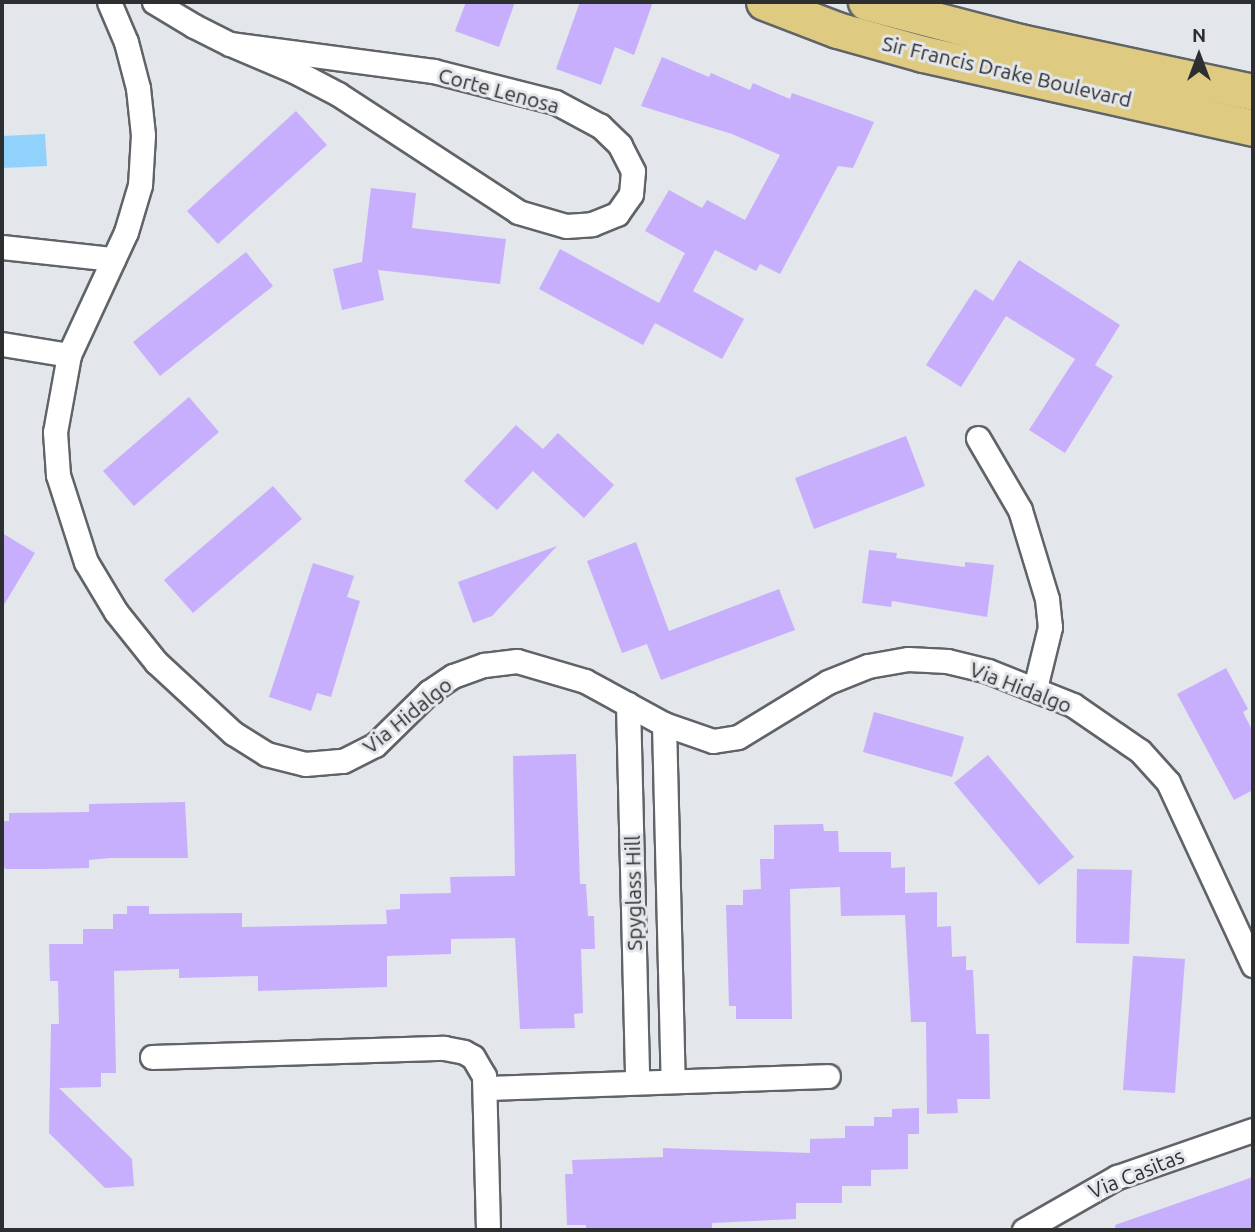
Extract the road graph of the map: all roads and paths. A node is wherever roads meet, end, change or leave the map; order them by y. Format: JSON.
{"nodes":[{"id":1,"x":109,"y":2,"type":"edge"},
{"id":2,"x":154,"y":2,"type":"edge"},
{"id":3,"x":764,"y":2,"type":"edge"},
{"id":4,"x":866,"y":2,"type":"edge"},
{"id":5,"x":230,"y":44,"type":"junction"},
{"id":6,"x":1253,"y":92,"type":"edge"},
{"id":7,"x":1253,"y":128,"type":"edge"},
{"id":8,"x":2,"y":247,"type":"edge"},
{"id":9,"x":113,"y":259,"type":"junction"},
{"id":10,"x":2,"y":344,"type":"edge"},
{"id":11,"x":69,"y":355,"type":"junction"},
{"id":12,"x":978,"y":438,"type":"dead end"},
{"id":13,"x":1035,"y":688,"type":"junction"},
{"id":14,"x":628,"y":704,"type":"junction"},
{"id":15,"x":664,"y":724,"type":"junction"},
{"id":16,"x":1253,"y":965,"type":"edge"},
{"id":17,"x":152,"y":1057,"type":"dead end"},
{"id":18,"x":828,"y":1076,"type":"dead end"},
{"id":19,"x":673,"y":1081,"type":"junction"},
{"id":20,"x":638,"y":1082,"type":"junction"},
{"id":21,"x":485,"y":1088,"type":"junction"},
{"id":22,"x":1253,"y":1130,"type":"edge"},
{"id":23,"x":488,"y":1230,"type":"edge"},
{"id":24,"x":1024,"y":1230,"type":"edge"}],
"edges":[{"from":1,"to":9,"type":"street","name":"Via Hidalgo"},
{"from":2,"to":5,"type":"street","name":"Corte Lenosa"},
{"from":3,"to":7,"type":"main road","name":"Sir Francis Drake Boulevard"},
{"from":4,"to":6,"type":"main road","name":"Sir Francis Drake Boulevard"},
{"from":5,"to":5,"type":"street","name":"Corte Lenosa"},
{"from":8,"to":9,"type":"street"},
{"from":9,"to":11,"type":"street","name":"Via Hidalgo"},
{"from":10,"to":11,"type":"street"},
{"from":11,"to":14,"type":"street","name":"Via Hidalgo"},
{"from":12,"to":13,"type":"street"},
{"from":13,"to":15,"type":"street","name":"Via Hidalgo"},
{"from":13,"to":16,"type":"street","name":"Via Hidalgo"},
{"from":14,"to":15,"type":"street","name":"Via Hidalgo"},
{"from":14,"to":20,"type":"street","name":"Spyglass Hill"},
{"from":15,"to":19,"type":"street","name":"Spyglass Hill"},
{"from":17,"to":21,"type":"street"},
{"from":18,"to":19,"type":"street"},
{"from":19,"to":20,"type":"street"},
{"from":20,"to":21,"type":"street"},
{"from":21,"to":23,"type":"street"},
{"from":22,"to":24,"type":"street","name":"Via Casitas"}]}
